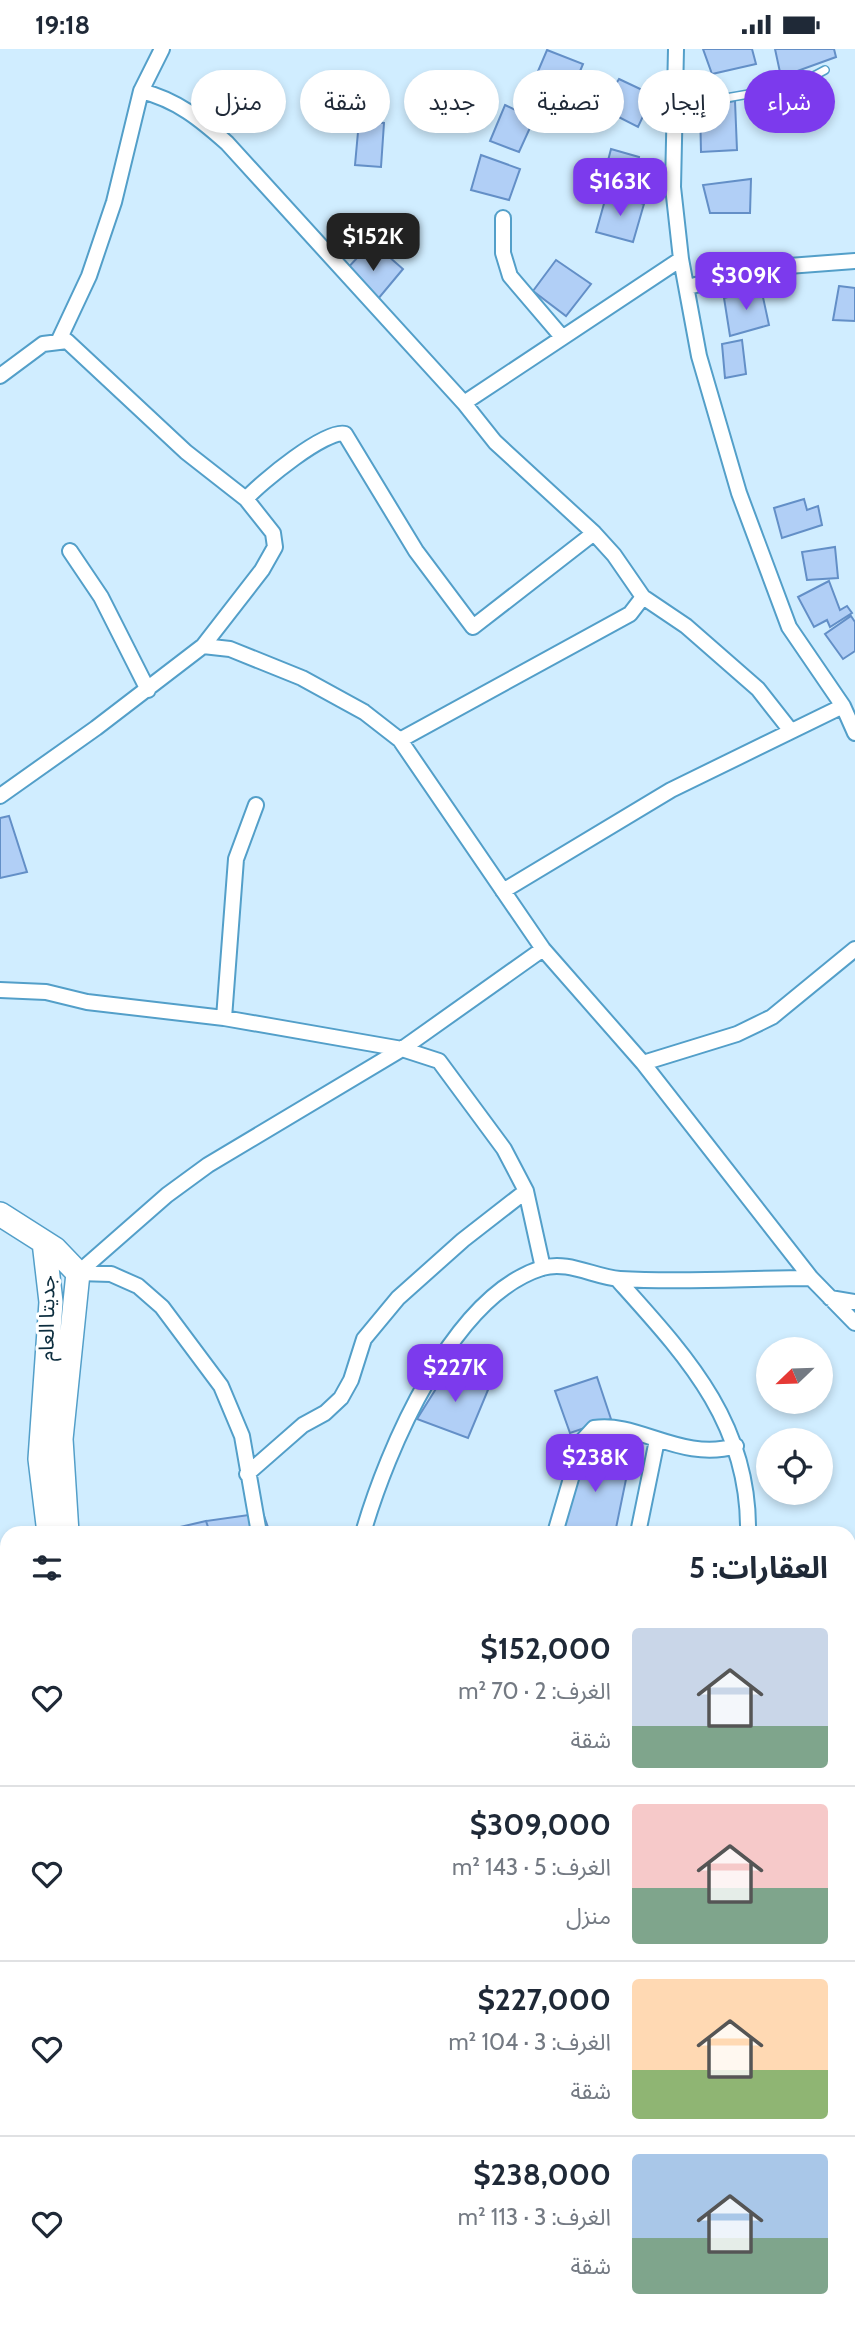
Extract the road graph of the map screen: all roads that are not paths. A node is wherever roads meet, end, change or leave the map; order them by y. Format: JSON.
{"nodes":[{"id":1,"x":162,"y":49,"type":"edge"},
{"id":2,"x":676,"y":49,"type":"edge"},
{"id":3,"x":675,"y":70,"type":"edge"},
{"id":4,"x":141,"y":91,"type":"junction"},
{"id":5,"x":674,"y":133,"type":"edge"},
{"id":6,"x":503,"y":218,"type":"dead end"},
{"id":7,"x":681,"y":259,"type":"junction"},
{"id":8,"x":855,"y":261,"type":"edge"},
{"id":9,"x":688,"y":287,"type":"junction"},
{"id":10,"x":562,"y":337,"type":"junction"},
{"id":11,"x":59,"y":340,"type":"junction"},
{"id":12,"x":0,"y":376,"type":"edge"},
{"id":13,"x":464,"y":403,"type":"junction"},
{"id":14,"x":246,"y":499,"type":"junction"},
{"id":15,"x":594,"y":533,"type":"junction"},
{"id":16,"x":70,"y":551,"type":"dead end"},
{"id":17,"x":643,"y":597,"type":"junction"},
{"id":18,"x":203,"y":646,"type":"junction"},
{"id":19,"x":148,"y":690,"type":"junction"},
{"id":20,"x":843,"y":706,"type":"junction"},
{"id":21,"x":791,"y":731,"type":"junction"},
{"id":22,"x":855,"y":733,"type":"edge"},
{"id":23,"x":400,"y":740,"type":"junction"},
{"id":24,"x":0,"y":796,"type":"edge"},
{"id":25,"x":256,"y":805,"type":"dead end"},
{"id":26,"x":503,"y":891,"type":"junction"},
{"id":27,"x":542,"y":949,"type":"junction"},
{"id":28,"x":855,"y":949,"type":"edge"},
{"id":29,"x":0,"y":989,"type":"edge"},
{"id":30,"x":223,"y":1018,"type":"junction"},
{"id":31,"x":402,"y":1049,"type":"junction"},
{"id":32,"x":643,"y":1063,"type":"junction"},
{"id":33,"x":526,"y":1191,"type":"junction"},
{"id":34,"x":0,"y":1214,"type":"edge"},
{"id":35,"x":44,"y":1242,"type":"junction"},
{"id":36,"x":543,"y":1268,"type":"junction"},
{"id":37,"x":78,"y":1273,"type":"junction"},
{"id":38,"x":811,"y":1278,"type":"junction"},
{"id":39,"x":617,"y":1279,"type":"junction"},
{"id":40,"x":830,"y":1298,"type":"junction"},
{"id":41,"x":855,"y":1301,"type":"edge"},
{"id":42,"x":855,"y":1322,"type":"edge"},
{"id":43,"x":656,"y":1440,"type":"junction"},
{"id":44,"x":736,"y":1446,"type":"junction"},
{"id":45,"x":247,"y":1474,"type":"junction"},
{"id":46,"x":47,"y":1526,"type":"edge"},
{"id":47,"x":67,"y":1526,"type":"edge"},
{"id":48,"x":258,"y":1526,"type":"edge"},
{"id":49,"x":366,"y":1526,"type":"edge"},
{"id":50,"x":557,"y":1526,"type":"edge"},
{"id":51,"x":639,"y":1526,"type":"edge"},
{"id":52,"x":748,"y":1526,"type":"edge"}],
"edges":[{"from":1,"to":4,"type":"street"},
{"from":2,"to":3,"type":"street"},
{"from":4,"to":11,"type":"street"},
{"from":4,"to":13,"type":"street"},
{"from":5,"to":7,"type":"street"},
{"from":6,"to":10,"type":"street"},
{"from":7,"to":9,"type":"street"},
{"from":7,"to":10,"type":"street"},
{"from":8,"to":9,"type":"street"},
{"from":9,"to":20,"type":"street"},
{"from":10,"to":13,"type":"street"},
{"from":11,"to":12,"type":"street"},
{"from":11,"to":14,"type":"street"},
{"from":13,"to":15,"type":"street"},
{"from":14,"to":15,"type":"street"},
{"from":14,"to":18,"type":"street"},
{"from":15,"to":17,"type":"street"},
{"from":16,"to":19,"type":"street"},
{"from":17,"to":21,"type":"street"},
{"from":17,"to":23,"type":"street"},
{"from":18,"to":19,"type":"street"},
{"from":18,"to":23,"type":"street"},
{"from":19,"to":24,"type":"street"},
{"from":20,"to":21,"type":"street"},
{"from":20,"to":22,"type":"street"},
{"from":21,"to":26,"type":"street"},
{"from":23,"to":26,"type":"street"},
{"from":25,"to":30,"type":"street"},
{"from":26,"to":27,"type":"street"},
{"from":27,"to":31,"type":"street"},
{"from":27,"to":32,"type":"street"},
{"from":28,"to":32,"type":"street"},
{"from":29,"to":30,"type":"street"},
{"from":30,"to":31,"type":"street"},
{"from":31,"to":33,"type":"street"},
{"from":31,"to":37,"type":"street"},
{"from":32,"to":38,"type":"street"},
{"from":33,"to":36,"type":"street"},
{"from":33,"to":45,"type":"street"},
{"from":34,"to":35,"type":"main road"},
{"from":35,"to":37,"type":"main road","name":"جديتا العام"},
{"from":35,"to":46,"type":"main road","name":"جديتا العام"},
{"from":36,"to":39,"type":"street"},
{"from":36,"to":49,"type":"street"},
{"from":37,"to":45,"type":"street"},
{"from":37,"to":47,"type":"main road","name":"جديتا العام"},
{"from":38,"to":39,"type":"street"},
{"from":38,"to":40,"type":"street"},
{"from":39,"to":44,"type":"street"},
{"from":40,"to":41,"type":"street"},
{"from":40,"to":42,"type":"street"},
{"from":43,"to":44,"type":"street"},
{"from":43,"to":50,"type":"street"},
{"from":43,"to":51,"type":"street"},
{"from":44,"to":52,"type":"street"},
{"from":45,"to":48,"type":"street"}]}
